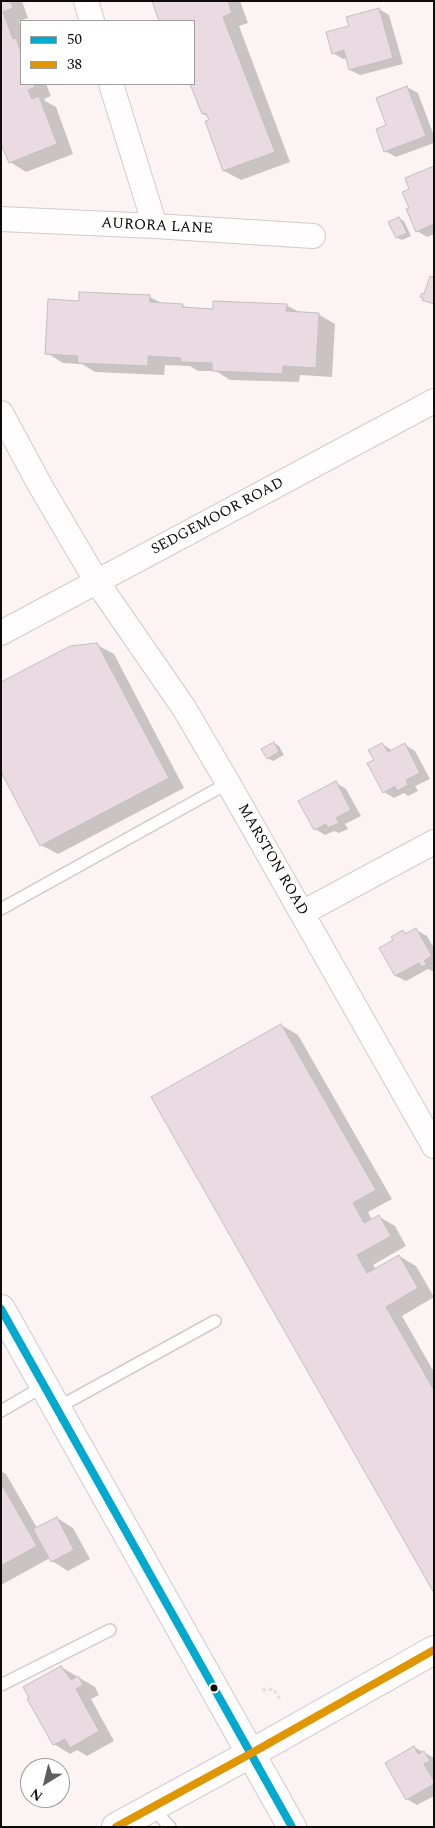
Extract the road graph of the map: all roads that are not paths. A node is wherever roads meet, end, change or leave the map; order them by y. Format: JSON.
{"nodes":[{"id":1,"x":86,"y":1,"type":"edge"},
{"id":2,"x":92,"y":20,"type":"edge"},
{"id":3,"x":111,"y":85,"type":"edge"},
{"id":4,"x":1,"y":219,"type":"edge"},
{"id":5,"x":155,"y":226,"type":"junction"},
{"id":6,"x":313,"y":236,"type":"dead end"},
{"id":7,"x":434,"y":402,"type":"edge"},
{"id":8,"x":1,"y":413,"type":"edge"},
{"id":9,"x":97,"y":582,"type":"junction"},
{"id":10,"x":1,"y":633,"type":"edge"},
{"id":11,"x":228,"y":783,"type":"junction"},
{"id":12,"x":434,"y":842,"type":"edge"},
{"id":13,"x":1,"y":909,"type":"edge"},
{"id":14,"x":302,"y":912,"type":"junction"},
{"id":15,"x":434,"y":1146,"type":"edge"},
{"id":16,"x":215,"y":1321,"type":"dead end"},
{"id":17,"x":5,"y":1323,"type":"edge"},
{"id":18,"x":51,"y":1397,"type":"junction"},
{"id":19,"x":1,"y":1411,"type":"edge"},
{"id":20,"x":110,"y":1630,"type":"dead end"},
{"id":21,"x":434,"y":1650,"type":"edge"},
{"id":22,"x":1,"y":1685,"type":"edge"},
{"id":23,"x":250,"y":1754,"type":"junction"},
{"id":24,"x":151,"y":1807,"type":"junction"},
{"id":25,"x":116,"y":1827,"type":"edge"},
{"id":26,"x":170,"y":1827,"type":"edge"},
{"id":27,"x":292,"y":1827,"type":"edge"}],
"edges":[{"from":1,"to":2,"type":"street"},
{"from":3,"to":5,"type":"street"},
{"from":4,"to":5,"type":"street","name":"AURORA LANE"},
{"from":5,"to":6,"type":"street","name":"AURORA LANE"},
{"from":7,"to":9,"type":"street","name":"SEDGEMOOR ROAD"},
{"from":8,"to":9,"type":"street","name":"MARSTON ROAD"},
{"from":9,"to":10,"type":"street","name":"SEDGEMOOR ROAD"},
{"from":9,"to":11,"type":"street","name":"MARSTON ROAD"},
{"from":11,"to":13,"type":"lane"},
{"from":11,"to":14,"type":"street","name":"MARSTON ROAD"},
{"from":12,"to":14,"type":"street"},
{"from":14,"to":15,"type":"street","name":"MARSTON ROAD"},
{"from":16,"to":18,"type":"lane"},
{"from":17,"to":18,"type":"main road"},
{"from":18,"to":19,"type":"lane"},
{"from":18,"to":23,"type":"main road"},
{"from":20,"to":22,"type":"lane"},
{"from":21,"to":23,"type":"main road"},
{"from":23,"to":24,"type":"main road"},
{"from":23,"to":27,"type":"main road"},
{"from":24,"to":25,"type":"main road"},
{"from":24,"to":26,"type":"lane"}]}
